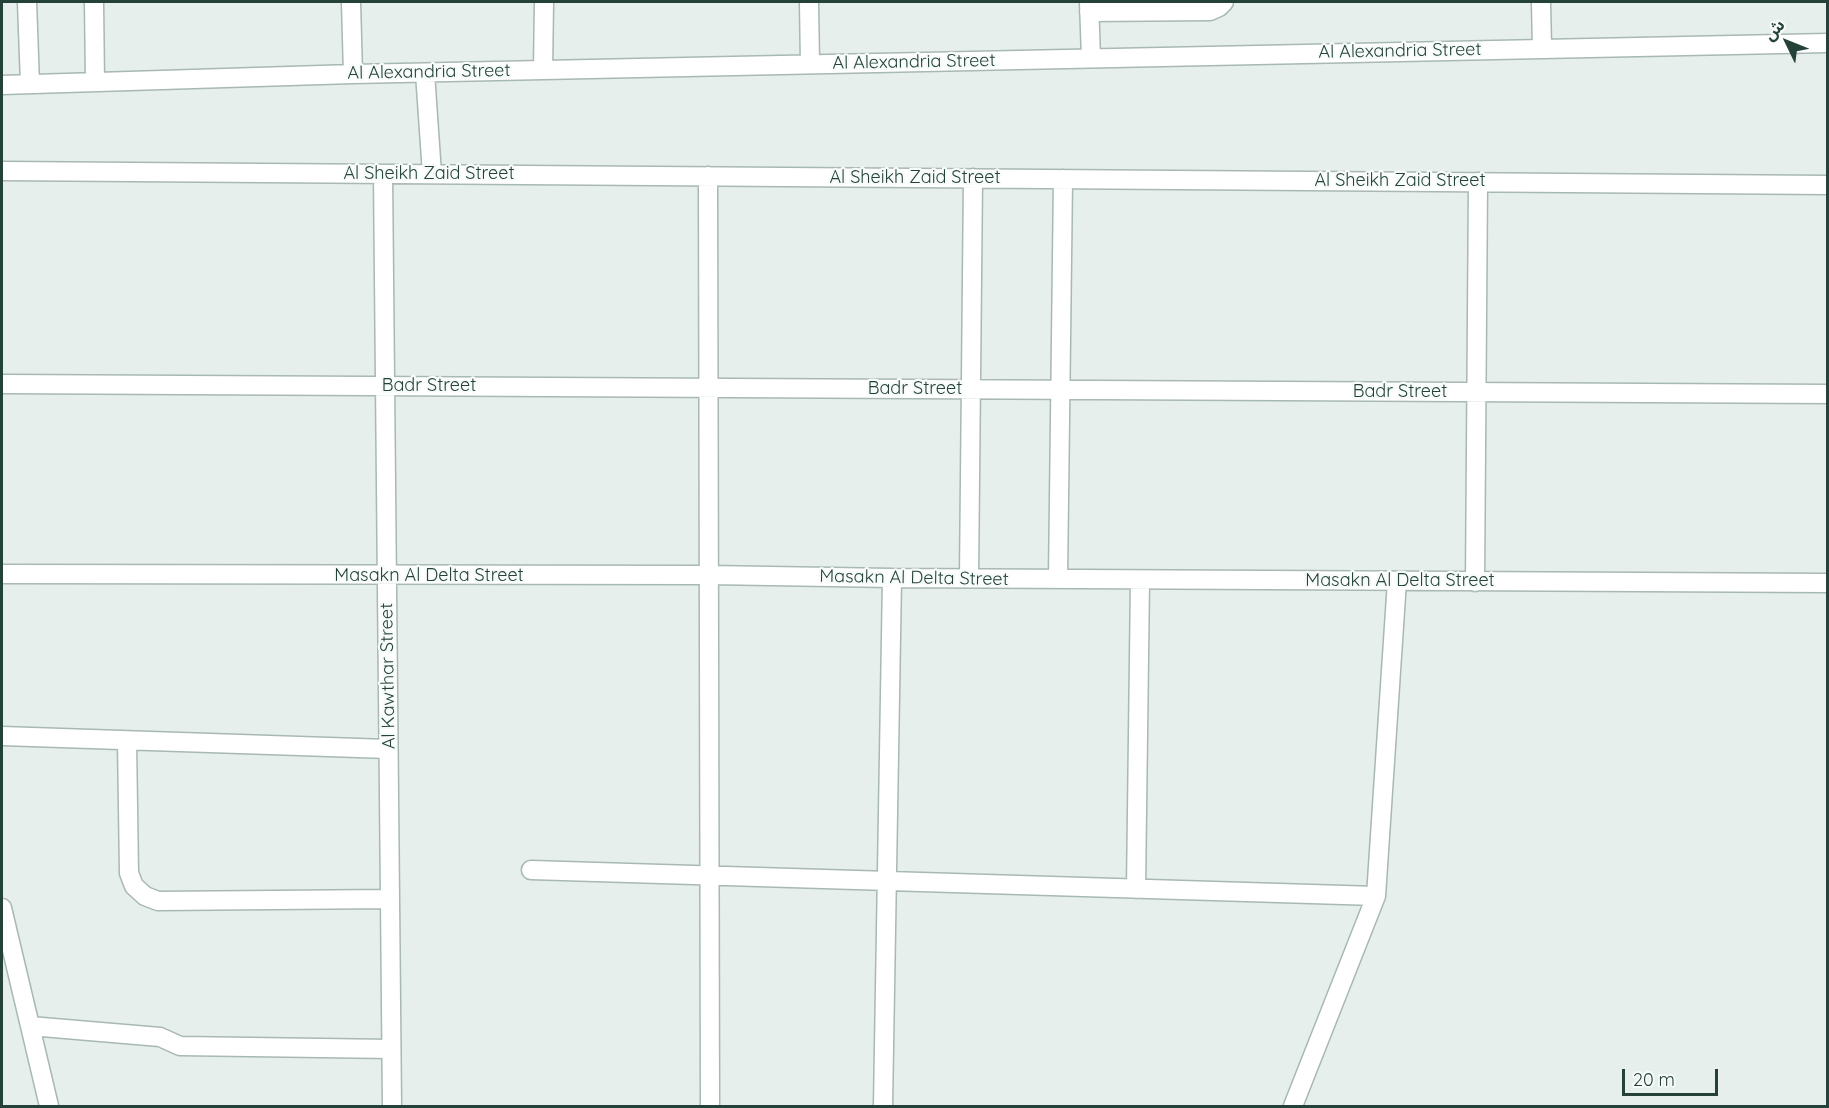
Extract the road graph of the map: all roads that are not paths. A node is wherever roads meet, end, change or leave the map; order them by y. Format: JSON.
{"nodes":[{"id":1,"x":27,"y":2,"type":"edge"},
{"id":2,"x":94,"y":2,"type":"edge"},
{"id":3,"x":351,"y":2,"type":"edge"},
{"id":4,"x":544,"y":2,"type":"edge"},
{"id":5,"x":809,"y":2,"type":"edge"},
{"id":6,"x":1224,"y":2,"type":"edge"},
{"id":7,"x":1541,"y":2,"type":"edge"},
{"id":8,"x":1089,"y":7,"type":"edge"},
{"id":9,"x":1827,"y":43,"type":"edge"},
{"id":10,"x":1542,"y":48,"type":"junction"},
{"id":11,"x":1091,"y":58,"type":"junction"},
{"id":12,"x":810,"y":64,"type":"junction"},
{"id":13,"x":543,"y":70,"type":"junction"},
{"id":14,"x":425,"y":73,"type":"junction"},
{"id":15,"x":353,"y":74,"type":"junction"},
{"id":16,"x":96,"y":82,"type":"junction"},
{"id":17,"x":30,"y":84,"type":"junction"},
{"id":18,"x":2,"y":85,"type":"edge"},
{"id":19,"x":2,"y":171,"type":"edge"},
{"id":20,"x":383,"y":174,"type":"junction"},
{"id":21,"x":432,"y":174,"type":"junction"},
{"id":22,"x":708,"y":176,"type":"junction"},
{"id":23,"x":974,"y":178,"type":"junction"},
{"id":24,"x":1063,"y":179,"type":"junction"},
{"id":25,"x":1478,"y":182,"type":"junction"},
{"id":26,"x":1827,"y":185,"type":"edge"},
{"id":27,"x":2,"y":384,"type":"edge"},
{"id":28,"x":385,"y":386,"type":"junction"},
{"id":29,"x":708,"y":388,"type":"junction"},
{"id":30,"x":971,"y":390,"type":"junction"},
{"id":31,"x":1060,"y":390,"type":"junction"},
{"id":32,"x":1476,"y":392,"type":"junction"},
{"id":33,"x":1827,"y":394,"type":"edge"},
{"id":34,"x":2,"y":574,"type":"edge"},
{"id":35,"x":709,"y":575,"type":"junction"},
{"id":36,"x":387,"y":576,"type":"junction"},
{"id":37,"x":892,"y":578,"type":"junction"},
{"id":38,"x":969,"y":578,"type":"junction"},
{"id":39,"x":1058,"y":579,"type":"junction"},
{"id":40,"x":1140,"y":580,"type":"junction"},
{"id":41,"x":1398,"y":581,"type":"junction"},
{"id":42,"x":1475,"y":582,"type":"junction"},
{"id":43,"x":1827,"y":583,"type":"edge"},
{"id":44,"x":2,"y":736,"type":"edge"},
{"id":45,"x":127,"y":741,"type":"junction"},
{"id":46,"x":388,"y":749,"type":"junction"},
{"id":47,"x":531,"y":870,"type":"dead end"},
{"id":48,"x":709,"y":876,"type":"junction"},
{"id":49,"x":887,"y":881,"type":"junction"},
{"id":50,"x":1136,"y":889,"type":"junction"},
{"id":51,"x":1376,"y":896,"type":"junction"},
{"id":52,"x":390,"y":899,"type":"junction"},
{"id":53,"x":2,"y":908,"type":"edge"},
{"id":54,"x":30,"y":1026,"type":"junction"},
{"id":55,"x":392,"y":1049,"type":"junction"},
{"id":56,"x":49,"y":1107,"type":"edge"},
{"id":57,"x":392,"y":1107,"type":"edge"},
{"id":58,"x":710,"y":1107,"type":"edge"},
{"id":59,"x":882,"y":1107,"type":"edge"},
{"id":60,"x":1293,"y":1107,"type":"edge"}],
"edges":[{"from":1,"to":17,"type":"street"},
{"from":2,"to":16,"type":"street"},
{"from":3,"to":15,"type":"street"},
{"from":4,"to":13,"type":"street"},
{"from":5,"to":12,"type":"street"},
{"from":6,"to":8,"type":"street"},
{"from":7,"to":10,"type":"street"},
{"from":8,"to":11,"type":"street"},
{"from":9,"to":10,"type":"street","name":"Al Alexandria Street"},
{"from":10,"to":11,"type":"street","name":"Al Alexandria Street"},
{"from":11,"to":12,"type":"street","name":"Al Alexandria Street"},
{"from":12,"to":13,"type":"street","name":"Al Alexandria Street"},
{"from":13,"to":14,"type":"street","name":"Al Alexandria Street"},
{"from":14,"to":15,"type":"street","name":"Al Alexandria Street"},
{"from":14,"to":21,"type":"street"},
{"from":15,"to":16,"type":"street","name":"Al Alexandria Street"},
{"from":16,"to":17,"type":"street","name":"Al Alexandria Street"},
{"from":17,"to":18,"type":"street","name":"Al Alexandria Street"},
{"from":19,"to":20,"type":"street","name":"Al Sheikh Zaid Street"},
{"from":20,"to":21,"type":"street","name":"Al Sheikh Zaid Street"},
{"from":20,"to":28,"type":"street","name":"Al Kawthar Street"},
{"from":21,"to":22,"type":"street","name":"Al Sheikh Zaid Street"},
{"from":22,"to":23,"type":"street","name":"Al Sheikh Zaid Street"},
{"from":22,"to":29,"type":"street"},
{"from":23,"to":24,"type":"street","name":"Al Sheikh Zaid Street"},
{"from":23,"to":30,"type":"street"},
{"from":24,"to":25,"type":"street","name":"Al Sheikh Zaid Street"},
{"from":24,"to":31,"type":"street"},
{"from":25,"to":26,"type":"street","name":"Al Sheikh Zaid Street"},
{"from":25,"to":32,"type":"street"},
{"from":27,"to":28,"type":"street","name":"Badr Street"},
{"from":28,"to":29,"type":"street","name":"Badr Street"},
{"from":28,"to":36,"type":"street","name":"Al Kawthar Street"},
{"from":29,"to":30,"type":"street","name":"Badr Street"},
{"from":29,"to":35,"type":"street"},
{"from":30,"to":31,"type":"street","name":"Badr Street"},
{"from":30,"to":38,"type":"street"},
{"from":31,"to":32,"type":"street","name":"Badr Street"},
{"from":31,"to":39,"type":"street"},
{"from":32,"to":33,"type":"street","name":"Badr Street"},
{"from":32,"to":42,"type":"street"},
{"from":34,"to":36,"type":"street","name":"Masakn Al Delta Street"},
{"from":35,"to":36,"type":"street","name":"Masakn Al Delta Street"},
{"from":35,"to":37,"type":"street","name":"Masakn Al Delta Street"},
{"from":35,"to":48,"type":"street"},
{"from":36,"to":46,"type":"street","name":"Al Kawthar Street"},
{"from":37,"to":38,"type":"street","name":"Masakn Al Delta Street"},
{"from":37,"to":49,"type":"street"},
{"from":38,"to":39,"type":"street","name":"Masakn Al Delta Street"},
{"from":39,"to":40,"type":"street","name":"Masakn Al Delta Street"},
{"from":40,"to":41,"type":"street","name":"Masakn Al Delta Street"},
{"from":40,"to":50,"type":"street"},
{"from":41,"to":42,"type":"street","name":"Masakn Al Delta Street"},
{"from":41,"to":51,"type":"street"},
{"from":42,"to":43,"type":"street","name":"Masakn Al Delta Street"},
{"from":44,"to":45,"type":"street"},
{"from":45,"to":46,"type":"street"},
{"from":45,"to":52,"type":"street"},
{"from":46,"to":52,"type":"street","name":"Al Kawthar Street"},
{"from":47,"to":48,"type":"street"},
{"from":48,"to":49,"type":"street"},
{"from":48,"to":58,"type":"street"},
{"from":49,"to":50,"type":"street"},
{"from":49,"to":59,"type":"street"},
{"from":50,"to":51,"type":"street"},
{"from":51,"to":60,"type":"street"},
{"from":52,"to":55,"type":"street","name":"Al Kawthar Street"},
{"from":53,"to":54,"type":"street"},
{"from":54,"to":55,"type":"street"},
{"from":54,"to":56,"type":"street"},
{"from":55,"to":57,"type":"street","name":"Al Kawthar Street"}]}
